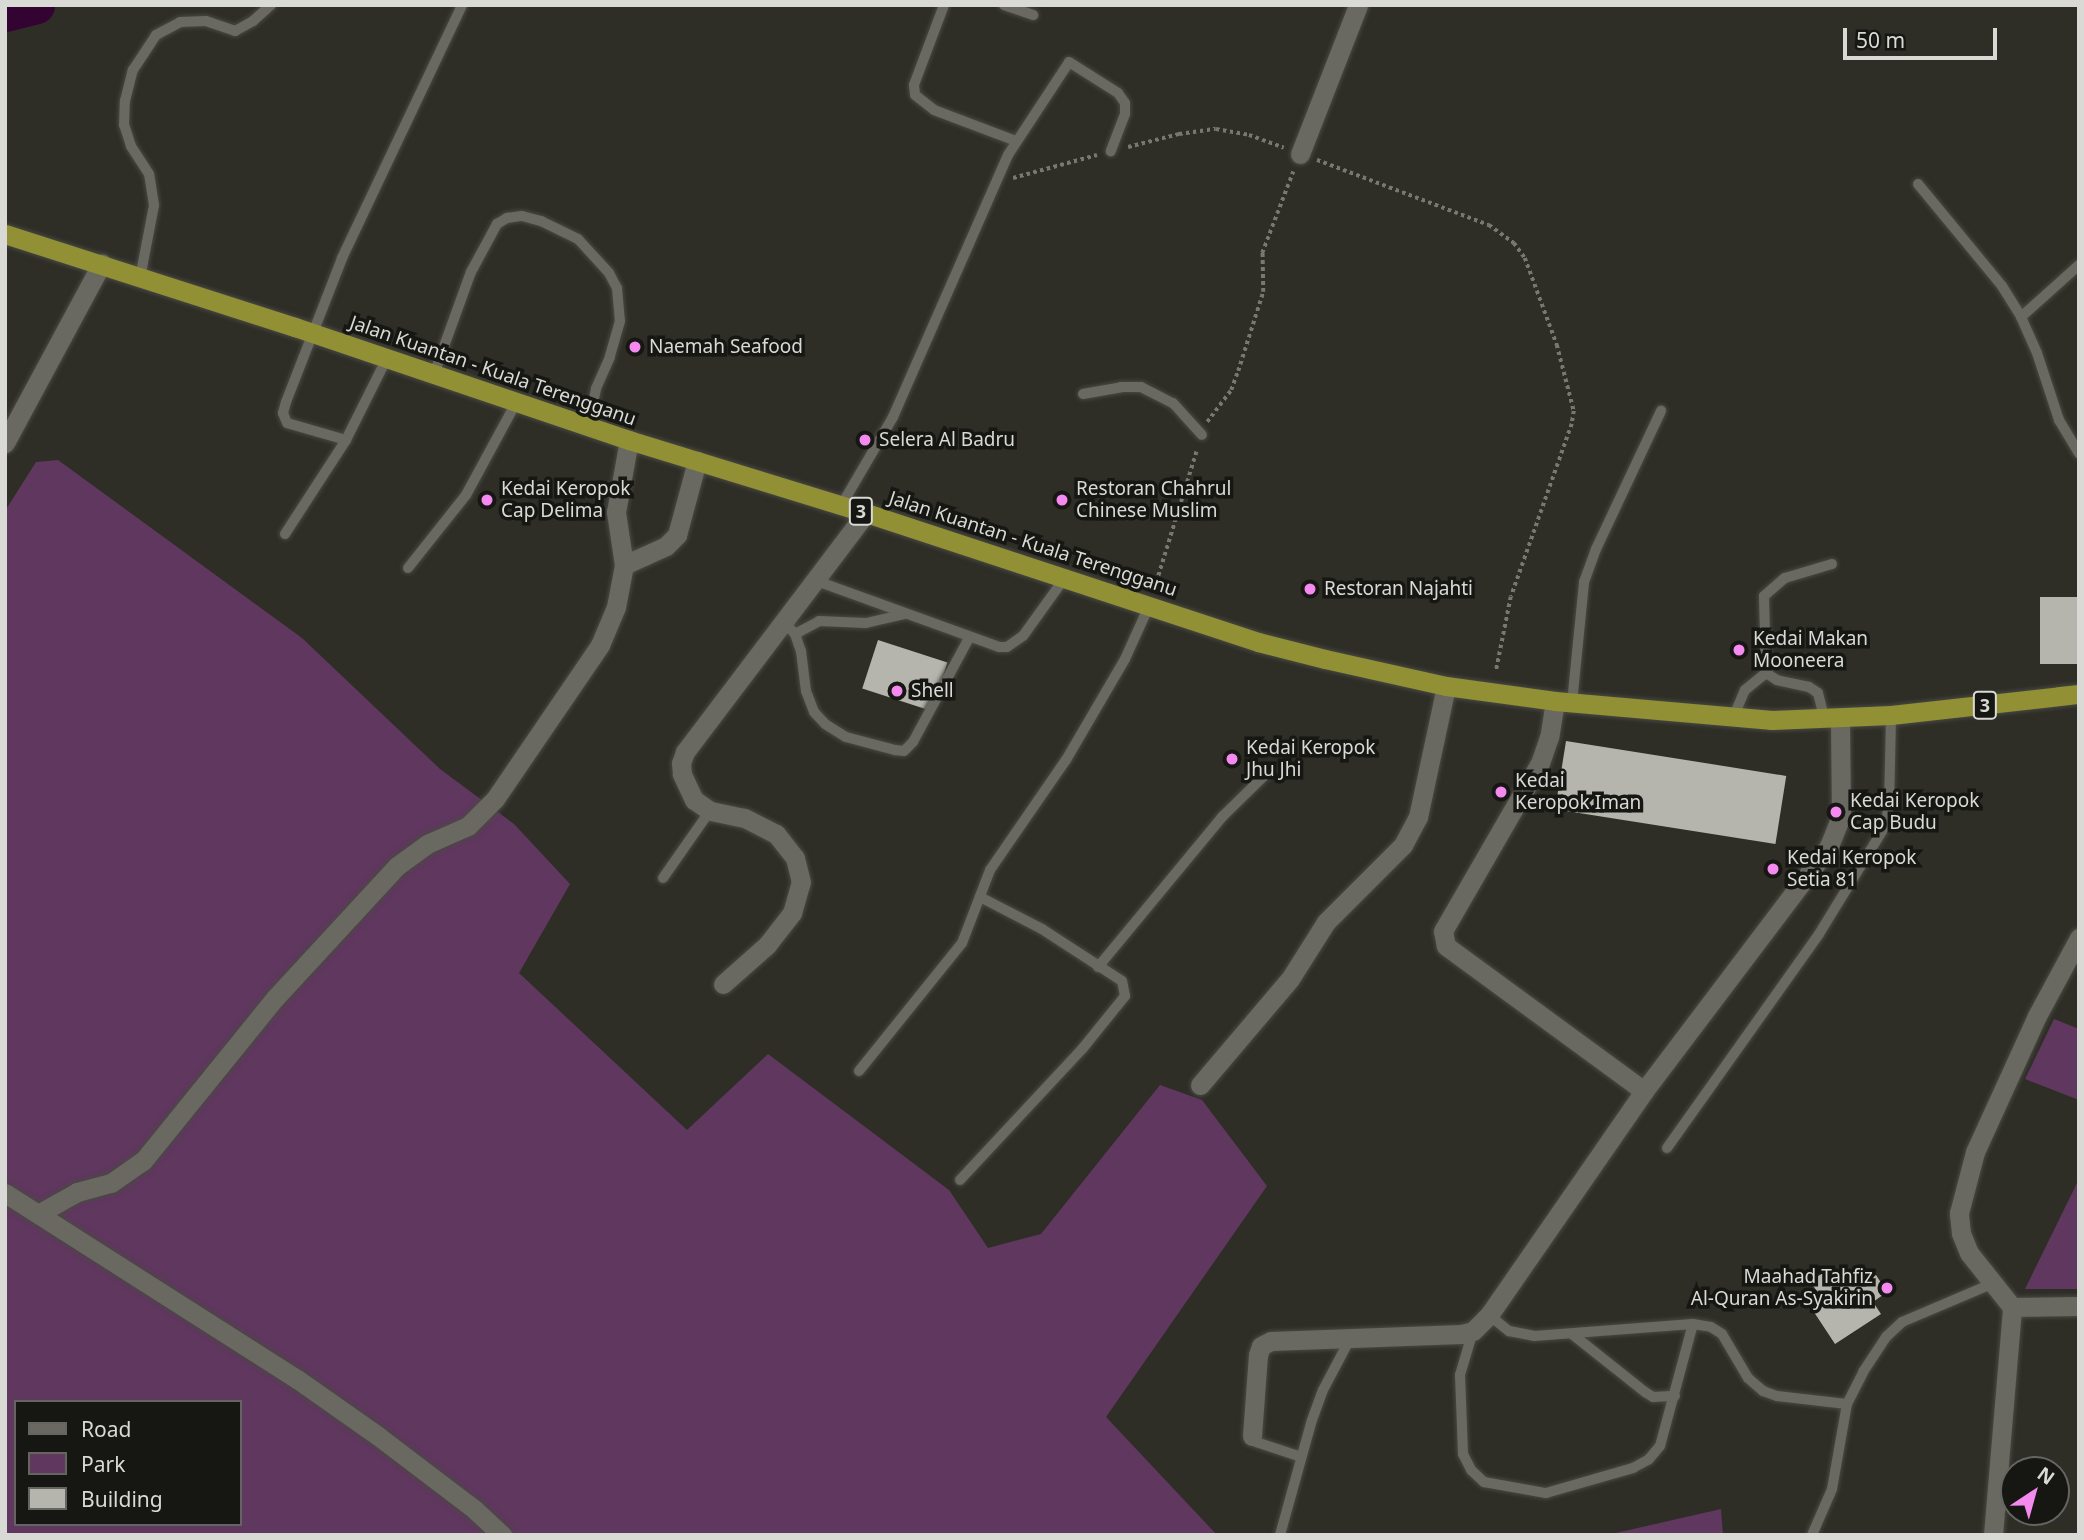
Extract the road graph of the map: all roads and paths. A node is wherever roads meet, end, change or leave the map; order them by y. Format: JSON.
{"nodes":[{"id":1,"x":271,"y":5,"type":"edge"},
{"id":2,"x":462,"y":5,"type":"edge"},
{"id":3,"x":944,"y":5,"type":"edge"},
{"id":4,"x":1004,"y":5,"type":"edge"},
{"id":5,"x":1358,"y":5,"type":"edge"},
{"id":6,"x":1033,"y":15,"type":"dead end"},
{"id":7,"x":1016,"y":141,"type":"junction"},
{"id":8,"x":1111,"y":151,"type":"junction"},
{"id":9,"x":1300,"y":154,"type":"junction"},
{"id":10,"x":995,"y":183,"type":"junction"},
{"id":11,"x":1918,"y":184,"type":"dead end"},
{"id":12,"x":5,"y":234,"type":"edge"},
{"id":13,"x":102,"y":263,"type":"junction"},
{"id":14,"x":2079,"y":265,"type":"edge"},
{"id":15,"x":140,"y":278,"type":"junction"},
{"id":16,"x":2021,"y":317,"type":"junction"},
{"id":17,"x":312,"y":333,"type":"junction"},
{"id":18,"x":387,"y":358,"type":"junction"},
{"id":19,"x":434,"y":374,"type":"junction"},
{"id":20,"x":1083,"y":394,"type":"dead end"},
{"id":21,"x":517,"y":401,"type":"junction"},
{"id":22,"x":1661,"y":411,"type":"dead end"},
{"id":23,"x":588,"y":426,"type":"junction"},
{"id":24,"x":1202,"y":435,"type":"junction"},
{"id":25,"x":8,"y":438,"type":"edge"},
{"id":26,"x":346,"y":440,"type":"junction"},
{"id":27,"x":629,"y":440,"type":"junction"},
{"id":28,"x":2079,"y":453,"type":"edge"},
{"id":29,"x":697,"y":461,"type":"junction"},
{"id":30,"x":841,"y":506,"type":"junction"},
{"id":31,"x":866,"y":513,"type":"junction"},
{"id":32,"x":285,"y":534,"type":"dead end"},
{"id":33,"x":1832,"y":564,"type":"dead end"},
{"id":34,"x":624,"y":565,"type":"junction"},
{"id":35,"x":408,"y":568,"type":"dead end"},
{"id":36,"x":1065,"y":579,"type":"junction"},
{"id":37,"x":814,"y":580,"type":"junction"},
{"id":38,"x":1149,"y":606,"type":"junction"},
{"id":39,"x":905,"y":614,"type":"junction"},
{"id":40,"x":789,"y":628,"type":"junction"},
{"id":41,"x":970,"y":638,"type":"junction"},
{"id":42,"x":1766,"y":673,"type":"junction"},
{"id":43,"x":1446,"y":686,"type":"junction"},
{"id":44,"x":1493,"y":691,"type":"junction"},
{"id":45,"x":2079,"y":694,"type":"edge"},
{"id":46,"x":1563,"y":702,"type":"junction"},
{"id":47,"x":1891,"y":715,"type":"junction"},
{"id":48,"x":1733,"y":718,"type":"junction"},
{"id":49,"x":1832,"y":718,"type":"junction"},
{"id":50,"x":1270,"y":770,"type":"dead end"},
{"id":51,"x":710,"y":810,"type":"junction"},
{"id":52,"x":663,"y":878,"type":"dead end"},
{"id":53,"x":980,"y":897,"type":"junction"},
{"id":54,"x":2079,"y":938,"type":"edge"},
{"id":55,"x":1098,"y":967,"type":"junction"},
{"id":56,"x":723,"y":984,"type":"dead end"},
{"id":57,"x":859,"y":1071,"type":"dead end"},
{"id":58,"x":1200,"y":1085,"type":"dead end"},
{"id":59,"x":1644,"y":1091,"type":"junction"},
{"id":60,"x":1667,"y":1148,"type":"dead end"},
{"id":61,"x":960,"y":1180,"type":"dead end"},
{"id":62,"x":5,"y":1193,"type":"edge"},
{"id":63,"x":38,"y":1214,"type":"junction"},
{"id":64,"x":1994,"y":1283,"type":"junction"},
{"id":65,"x":2079,"y":1306,"type":"edge"},
{"id":66,"x":2012,"y":1307,"type":"junction"},
{"id":67,"x":1489,"y":1315,"type":"junction"},
{"id":68,"x":1693,"y":1324,"type":"junction"},
{"id":69,"x":1473,"y":1331,"type":"junction"},
{"id":70,"x":1572,"y":1334,"type":"junction"},
{"id":71,"x":1350,"y":1339,"type":"junction"},
{"id":72,"x":1675,"y":1396,"type":"junction"},
{"id":73,"x":1847,"y":1404,"type":"junction"},
{"id":74,"x":1252,"y":1436,"type":"joint"},
{"id":75,"x":1301,"y":1457,"type":"junction"},
{"id":76,"x":502,"y":1535,"type":"edge"},
{"id":77,"x":1280,"y":1535,"type":"edge"},
{"id":78,"x":1812,"y":1535,"type":"edge"},
{"id":79,"x":1993,"y":1535,"type":"edge"}],
"edges":[{"from":1,"to":15,"type":"lane"},
{"from":2,"to":17,"type":"lane"},
{"from":3,"to":7,"type":"lane"},
{"from":4,"to":6,"type":"lane"},
{"from":5,"to":9,"type":"street"},
{"from":7,"to":8,"type":"lane"},
{"from":7,"to":10,"type":"lane"},
{"from":8,"to":9,"type":"path"},
{"from":8,"to":10,"type":"path"},
{"from":9,"to":24,"type":"path"},
{"from":9,"to":44,"type":"path"},
{"from":10,"to":30,"type":"lane"},
{"from":11,"to":16,"type":"lane"},
{"from":12,"to":13,"type":"highway","name":"Jalan Kuantan - Kuala Terengganu","number":"3"},
{"from":13,"to":15,"type":"highway","name":"Jalan Kuantan - Kuala Terengganu","number":"3"},
{"from":13,"to":25,"type":"street"},
{"from":14,"to":16,"type":"lane"},
{"from":15,"to":17,"type":"highway","name":"Jalan Kuantan - Kuala Terengganu","number":"3"},
{"from":16,"to":28,"type":"lane"},
{"from":17,"to":18,"type":"highway","name":"Jalan Kuantan - Kuala Terengganu","number":"3"},
{"from":17,"to":26,"type":"lane"},
{"from":18,"to":19,"type":"highway","name":"Jalan Kuantan - Kuala Terengganu","number":"3"},
{"from":18,"to":26,"type":"lane"},
{"from":19,"to":21,"type":"highway","name":"Jalan Kuantan - Kuala Terengganu","number":"3"},
{"from":19,"to":23,"type":"lane"},
{"from":20,"to":24,"type":"lane"},
{"from":21,"to":23,"type":"highway","name":"Jalan Kuantan - Kuala Terengganu","number":"3"},
{"from":21,"to":35,"type":"lane"},
{"from":22,"to":46,"type":"lane"},
{"from":23,"to":27,"type":"highway","name":"Jalan Kuantan - Kuala Terengganu","number":"3"},
{"from":24,"to":38,"type":"path"},
{"from":26,"to":32,"type":"lane"},
{"from":27,"to":29,"type":"highway","name":"Jalan Kuantan - Kuala Terengganu","number":"3"},
{"from":27,"to":34,"type":"street"},
{"from":29,"to":30,"type":"highway","name":"Jalan Kuantan - Kuala Terengganu","number":"3"},
{"from":29,"to":34,"type":"street"},
{"from":30,"to":31,"type":"highway","name":"Jalan Kuantan - Kuala Terengganu","number":"3"},
{"from":31,"to":36,"type":"highway","name":"Jalan Kuantan - Kuala Terengganu","number":"3"},
{"from":31,"to":37,"type":"street"},
{"from":33,"to":42,"type":"lane"},
{"from":34,"to":63,"type":"street"},
{"from":36,"to":38,"type":"highway","name":"Jalan Kuantan - Kuala Terengganu","number":"3"},
{"from":36,"to":41,"type":"lane"},
{"from":37,"to":39,"type":"lane"},
{"from":37,"to":40,"type":"street"},
{"from":38,"to":43,"type":"highway","name":"Jalan Kuantan - Kuala Terengganu","number":"3"},
{"from":38,"to":53,"type":"lane"},
{"from":39,"to":40,"type":"lane"},
{"from":39,"to":41,"type":"lane"},
{"from":40,"to":41,"type":"lane"},
{"from":40,"to":51,"type":"street"},
{"from":42,"to":48,"type":"lane"},
{"from":42,"to":49,"type":"lane"},
{"from":43,"to":44,"type":"highway","name":"Jalan Kuantan - Kuala Terengganu","number":"3"},
{"from":43,"to":58,"type":"street"},
{"from":44,"to":46,"type":"highway","name":"Jalan Kuantan - Kuala Terengganu","number":"3"},
{"from":45,"to":47,"type":"highway","name":"Jalan Kuantan - Kuala Terengganu","number":"3"},
{"from":46,"to":48,"type":"highway","name":"Jalan Kuantan - Kuala Terengganu","number":"3"},
{"from":46,"to":59,"type":"street"},
{"from":47,"to":49,"type":"highway","name":"Jalan Kuantan - Kuala Terengganu","number":"3"},
{"from":47,"to":60,"type":"lane"},
{"from":48,"to":49,"type":"highway","name":"Jalan Kuantan - Kuala Terengganu","number":"3"},
{"from":49,"to":59,"type":"street"},
{"from":50,"to":55,"type":"lane"},
{"from":51,"to":52,"type":"lane"},
{"from":51,"to":56,"type":"street"},
{"from":53,"to":55,"type":"lane"},
{"from":53,"to":57,"type":"lane"},
{"from":54,"to":64,"type":"street"},
{"from":55,"to":61,"type":"lane"},
{"from":59,"to":67,"type":"street"},
{"from":62,"to":63,"type":"street"},
{"from":63,"to":76,"type":"street"},
{"from":64,"to":66,"type":"street"},
{"from":64,"to":73,"type":"lane"},
{"from":65,"to":66,"type":"street"},
{"from":66,"to":79,"type":"street"},
{"from":67,"to":69,"type":"street"},
{"from":67,"to":70,"type":"lane"},
{"from":68,"to":70,"type":"lane"},
{"from":68,"to":72,"type":"lane"},
{"from":68,"to":73,"type":"lane"},
{"from":69,"to":71,"type":"street"},
{"from":69,"to":72,"type":"lane"},
{"from":70,"to":72,"type":"lane"},
{"from":71,"to":74,"type":"street"},
{"from":71,"to":75,"type":"lane"},
{"from":73,"to":78,"type":"lane"},
{"from":74,"to":75,"type":"lane"},
{"from":75,"to":77,"type":"lane"}]}
